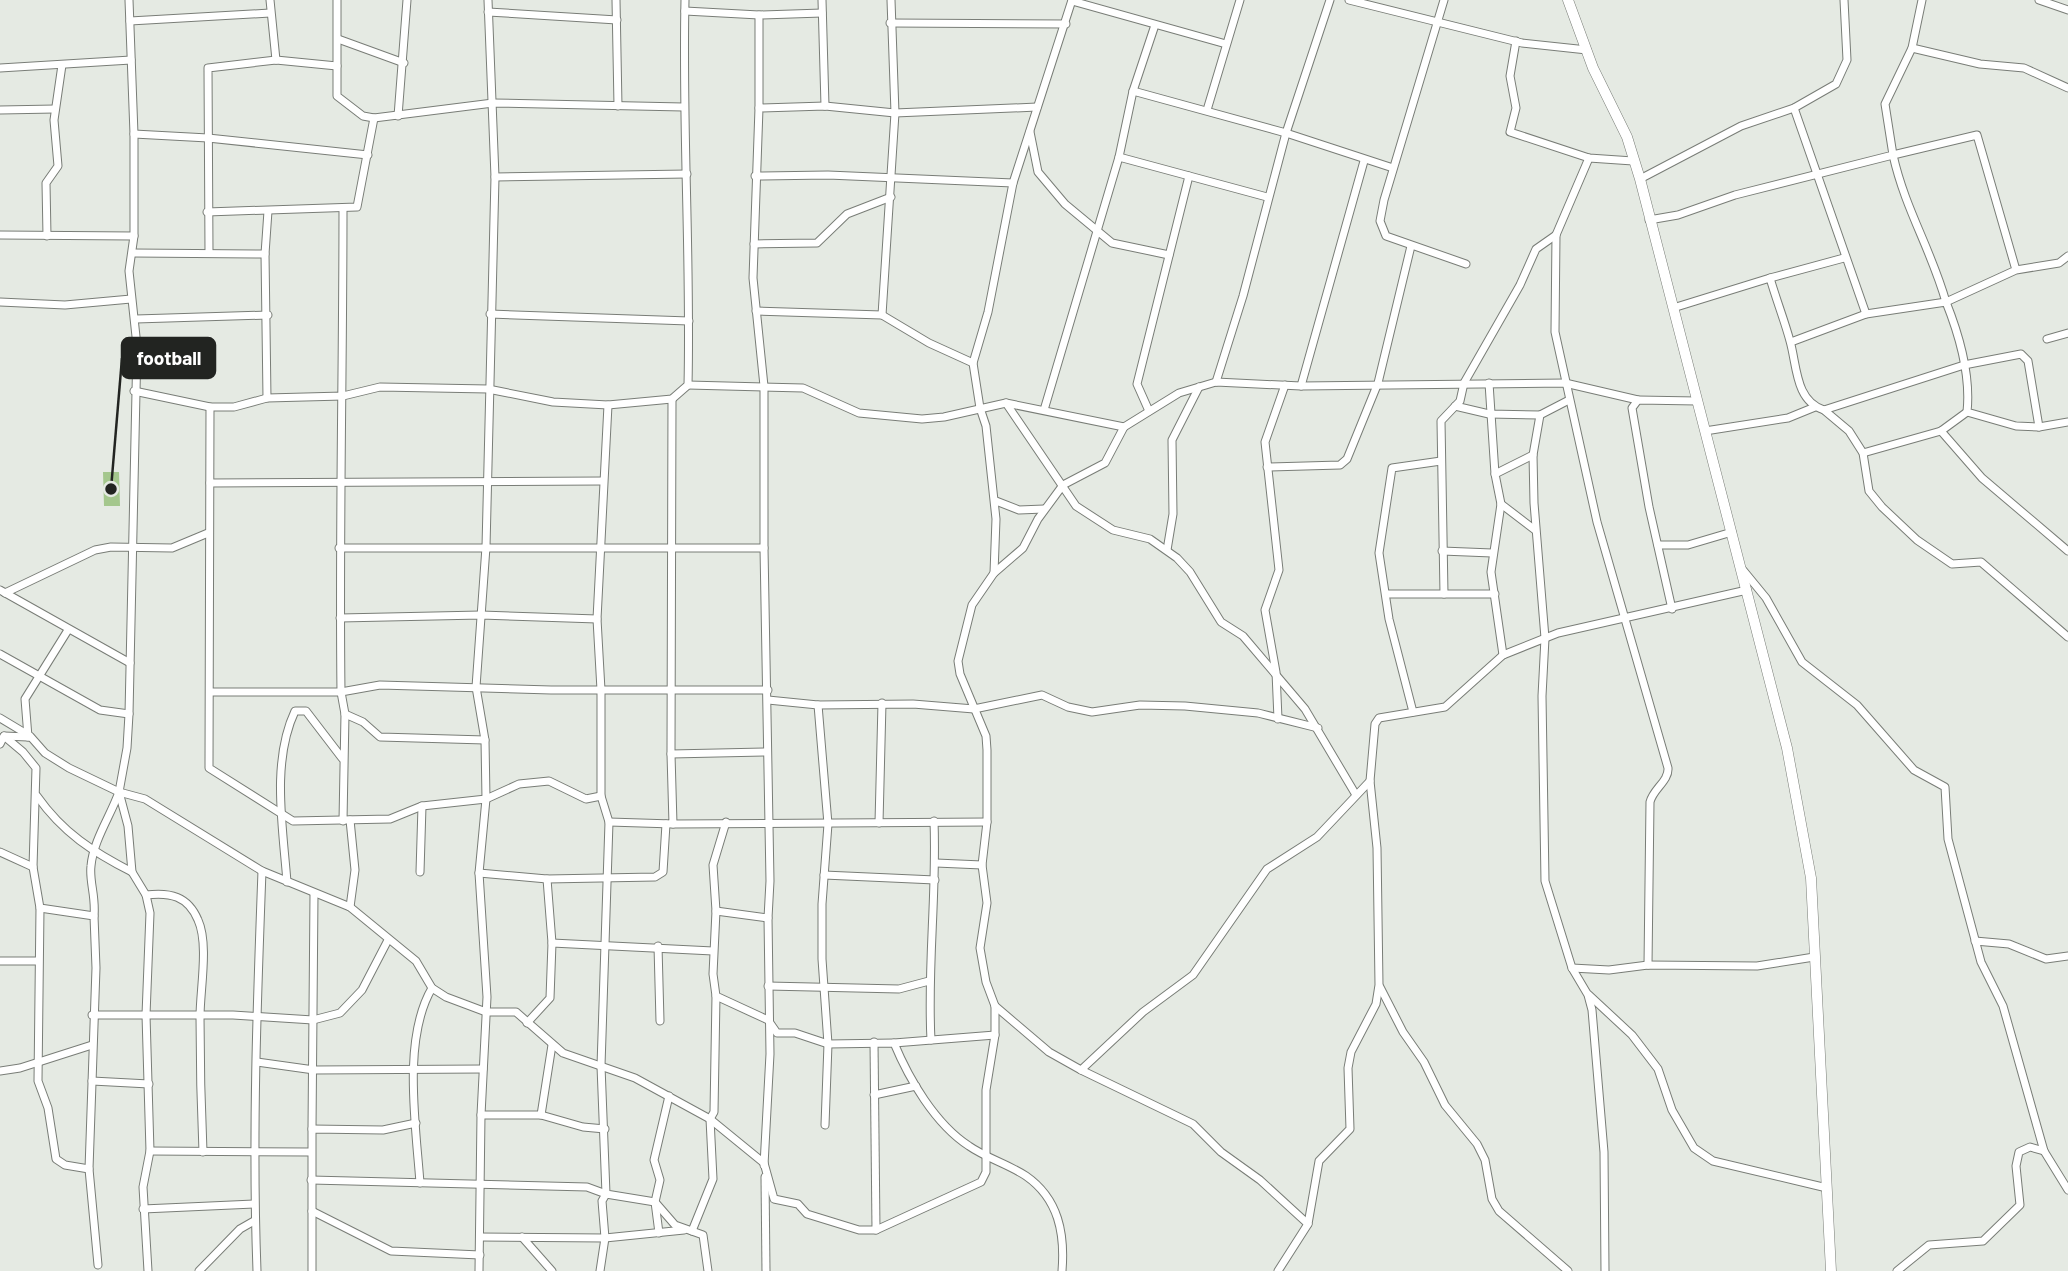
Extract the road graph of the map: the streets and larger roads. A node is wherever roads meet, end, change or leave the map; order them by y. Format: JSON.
{"nodes":[{"id":1,"x":129,"y":0,"type":"edge"},
{"id":2,"x":270,"y":0,"type":"edge"},
{"id":3,"x":337,"y":0,"type":"edge"},
{"id":4,"x":407,"y":0,"type":"edge"},
{"id":5,"x":488,"y":0,"type":"edge"},
{"id":6,"x":616,"y":0,"type":"edge"},
{"id":7,"x":685,"y":0,"type":"edge"},
{"id":8,"x":822,"y":0,"type":"edge"},
{"id":9,"x":891,"y":0,"type":"edge"},
{"id":10,"x":1240,"y":0,"type":"edge"},
{"id":11,"x":1330,"y":0,"type":"edge"},
{"id":12,"x":1349,"y":0,"type":"edge"},
{"id":13,"x":1444,"y":0,"type":"edge"},
{"id":14,"x":1569,"y":0,"type":"edge"},
{"id":15,"x":1844,"y":0,"type":"edge"},
{"id":16,"x":1922,"y":0,"type":"edge"},
{"id":17,"x":2039,"y":0,"type":"edge"},
{"id":18,"x":1072,"y":1,"type":"edge"},
{"id":19,"x":685,"y":10,"type":"junction"},
{"id":20,"x":2068,"y":10,"type":"edge"},
{"id":21,"x":488,"y":12,"type":"junction"},
{"id":22,"x":270,"y":13,"type":"junction"},
{"id":23,"x":822,"y":13,"type":"junction"},
{"id":24,"x":759,"y":15,"type":"junction"},
{"id":25,"x":617,"y":19,"type":"junction"},
{"id":26,"x":130,"y":21,"type":"junction"},
{"id":27,"x":1438,"y":21,"type":"junction"},
{"id":28,"x":890,"y":23,"type":"junction"},
{"id":29,"x":1066,"y":24,"type":"junction"},
{"id":30,"x":1155,"y":24,"type":"junction"},
{"id":31,"x":338,"y":39,"type":"junction"},
{"id":32,"x":1516,"y":41,"type":"junction"},
{"id":33,"x":1226,"y":44,"type":"junction"},
{"id":34,"x":1912,"y":48,"type":"junction"},
{"id":35,"x":1587,"y":50,"type":"junction"},
{"id":36,"x":131,"y":60,"type":"junction"},
{"id":37,"x":276,"y":60,"type":"junction"},
{"id":38,"x":404,"y":63,"type":"junction"},
{"id":39,"x":62,"y":65,"type":"junction"},
{"id":40,"x":337,"y":66,"type":"junction"},
{"id":41,"x":0,"y":68,"type":"edge"},
{"id":42,"x":2068,"y":88,"type":"edge"},
{"id":43,"x":1133,"y":91,"type":"junction"},
{"id":44,"x":493,"y":103,"type":"junction"},
{"id":45,"x":618,"y":106,"type":"junction"},
{"id":46,"x":825,"y":106,"type":"junction"},
{"id":47,"x":682,"y":107,"type":"junction"},
{"id":48,"x":1037,"y":107,"type":"junction"},
{"id":49,"x":760,"y":108,"type":"junction"},
{"id":50,"x":1794,"y":108,"type":"junction"},
{"id":51,"x":55,"y":109,"type":"junction"},
{"id":52,"x":0,"y":110,"type":"edge"},
{"id":53,"x":1207,"y":110,"type":"junction"},
{"id":54,"x":895,"y":113,"type":"junction"},
{"id":55,"x":398,"y":116,"type":"junction"},
{"id":56,"x":374,"y":118,"type":"junction"},
{"id":57,"x":1030,"y":131,"type":"junction"},
{"id":58,"x":1286,"y":133,"type":"junction"},
{"id":59,"x":134,"y":134,"type":"junction"},
{"id":60,"x":208,"y":138,"type":"junction"},
{"id":61,"x":368,"y":155,"type":"junction"},
{"id":62,"x":1893,"y":155,"type":"junction"},
{"id":63,"x":1118,"y":157,"type":"junction"},
{"id":64,"x":1589,"y":158,"type":"junction"},
{"id":65,"x":1364,"y":161,"type":"junction"},
{"id":66,"x":1633,"y":161,"type":"junction"},
{"id":67,"x":1393,"y":168,"type":"junction"},
{"id":68,"x":687,"y":174,"type":"junction"},
{"id":69,"x":1818,"y":175,"type":"junction"},
{"id":70,"x":755,"y":176,"type":"junction"},
{"id":71,"x":1189,"y":176,"type":"junction"},
{"id":72,"x":495,"y":177,"type":"junction"},
{"id":73,"x":892,"y":177,"type":"junction"},
{"id":74,"x":1640,"y":179,"type":"junction"},
{"id":75,"x":1013,"y":183,"type":"junction"},
{"id":76,"x":891,"y":197,"type":"junction"},
{"id":77,"x":1267,"y":197,"type":"junction"},
{"id":78,"x":342,"y":208,"type":"junction"},
{"id":79,"x":268,"y":211,"type":"junction"},
{"id":80,"x":207,"y":212,"type":"junction"},
{"id":81,"x":1649,"y":220,"type":"junction"},
{"id":82,"x":1097,"y":229,"type":"junction"},
{"id":83,"x":0,"y":235,"type":"edge"},
{"id":84,"x":1556,"y":235,"type":"junction"},
{"id":85,"x":47,"y":236,"type":"junction"},
{"id":86,"x":134,"y":236,"type":"junction"},
{"id":87,"x":754,"y":244,"type":"junction"},
{"id":88,"x":1411,"y":246,"type":"junction"},
{"id":89,"x":133,"y":253,"type":"junction"},
{"id":90,"x":209,"y":253,"type":"junction"},
{"id":91,"x":265,"y":254,"type":"junction"},
{"id":92,"x":1169,"y":255,"type":"junction"},
{"id":93,"x":2068,"y":256,"type":"edge"},
{"id":94,"x":1844,"y":258,"type":"junction"},
{"id":95,"x":1466,"y":264,"type":"dead end"},
{"id":96,"x":2016,"y":270,"type":"junction"},
{"id":97,"x":1770,"y":278,"type":"junction"},
{"id":98,"x":131,"y":299,"type":"junction"},
{"id":99,"x":0,"y":302,"type":"edge"},
{"id":100,"x":1946,"y":302,"type":"junction"},
{"id":101,"x":1673,"y":307,"type":"junction"},
{"id":102,"x":756,"y":312,"type":"junction"},
{"id":103,"x":490,"y":314,"type":"junction"},
{"id":104,"x":1866,"y":314,"type":"junction"},
{"id":105,"x":268,"y":315,"type":"junction"},
{"id":106,"x":882,"y":315,"type":"junction"},
{"id":107,"x":136,"y":319,"type":"junction"},
{"id":108,"x":689,"y":321,"type":"junction"},
{"id":109,"x":2068,"y":333,"type":"edge"},
{"id":110,"x":2047,"y":339,"type":"dead end"},
{"id":111,"x":1791,"y":342,"type":"junction"},
{"id":112,"x":973,"y":363,"type":"junction"},
{"id":113,"x":1964,"y":365,"type":"junction"},
{"id":114,"x":1216,"y":382,"type":"junction"},
{"id":115,"x":1378,"y":383,"type":"junction"},
{"id":116,"x":1464,"y":383,"type":"junction"},
{"id":117,"x":1489,"y":383,"type":"junction"},
{"id":118,"x":1565,"y":383,"type":"junction"},
{"id":119,"x":688,"y":385,"type":"junction"},
{"id":120,"x":1285,"y":385,"type":"junction"},
{"id":121,"x":765,"y":386,"type":"junction"},
{"id":122,"x":1301,"y":386,"type":"junction"},
{"id":123,"x":1199,"y":387,"type":"junction"},
{"id":124,"x":488,"y":389,"type":"junction"},
{"id":125,"x":134,"y":391,"type":"junction"},
{"id":126,"x":343,"y":396,"type":"junction"},
{"id":127,"x":267,"y":398,"type":"junction"},
{"id":128,"x":673,"y":398,"type":"junction"},
{"id":129,"x":1569,"y":400,"type":"junction"},
{"id":130,"x":1638,"y":400,"type":"junction"},
{"id":131,"x":1697,"y":401,"type":"junction"},
{"id":132,"x":1006,"y":403,"type":"junction"},
{"id":133,"x":608,"y":405,"type":"junction"},
{"id":134,"x":1455,"y":406,"type":"junction"},
{"id":135,"x":210,"y":407,"type":"junction"},
{"id":136,"x":1815,"y":407,"type":"junction"},
{"id":137,"x":979,"y":408,"type":"junction"},
{"id":138,"x":1044,"y":410,"type":"junction"},
{"id":139,"x":1824,"y":410,"type":"junction"},
{"id":140,"x":1149,"y":411,"type":"junction"},
{"id":141,"x":1967,"y":412,"type":"junction"},
{"id":142,"x":1489,"y":414,"type":"junction"},
{"id":143,"x":1540,"y":415,"type":"junction"},
{"id":144,"x":2068,"y":422,"type":"edge"},
{"id":145,"x":1124,"y":426,"type":"junction"},
{"id":146,"x":2039,"y":427,"type":"junction"},
{"id":147,"x":1705,"y":431,"type":"junction"},
{"id":148,"x":1941,"y":431,"type":"junction"},
{"id":149,"x":1863,"y":453,"type":"junction"},
{"id":150,"x":1533,"y":455,"type":"junction"},
{"id":151,"x":1441,"y":461,"type":"junction"},
{"id":152,"x":1267,"y":467,"type":"junction"},
{"id":153,"x":1495,"y":474,"type":"junction"},
{"id":154,"x":489,"y":480,"type":"junction"},
{"id":155,"x":603,"y":481,"type":"junction"},
{"id":156,"x":210,"y":483,"type":"junction"},
{"id":157,"x":341,"y":484,"type":"junction"},
{"id":158,"x":1063,"y":485,"type":"junction"},
{"id":159,"x":996,"y":501,"type":"junction"},
{"id":160,"x":1502,"y":504,"type":"junction"},
{"id":161,"x":1044,"y":509,"type":"junction"},
{"id":162,"x":1535,"y":530,"type":"junction"},
{"id":163,"x":208,"y":533,"type":"junction"},
{"id":164,"x":1732,"y":533,"type":"junction"},
{"id":165,"x":1658,"y":545,"type":"junction"},
{"id":166,"x":133,"y":547,"type":"junction"},
{"id":167,"x":486,"y":547,"type":"junction"},
{"id":168,"x":339,"y":548,"type":"junction"},
{"id":169,"x":602,"y":548,"type":"junction"},
{"id":170,"x":764,"y":548,"type":"junction"},
{"id":171,"x":672,"y":549,"type":"junction"},
{"id":172,"x":1167,"y":550,"type":"junction"},
{"id":173,"x":1442,"y":551,"type":"junction"},
{"id":174,"x":2068,"y":551,"type":"edge"},
{"id":175,"x":1492,"y":553,"type":"junction"},
{"id":176,"x":1742,"y":569,"type":"junction"},
{"id":177,"x":994,"y":573,"type":"junction"},
{"id":178,"x":1747,"y":590,"type":"junction"},
{"id":179,"x":3,"y":592,"type":"edge"},
{"id":180,"x":1387,"y":594,"type":"junction"},
{"id":181,"x":1444,"y":594,"type":"junction"},
{"id":182,"x":1494,"y":594,"type":"junction"},
{"id":183,"x":1672,"y":609,"type":"junction"},
{"id":184,"x":481,"y":615,"type":"junction"},
{"id":185,"x":340,"y":618,"type":"junction"},
{"id":186,"x":597,"y":619,"type":"junction"},
{"id":187,"x":1628,"y":619,"type":"junction"},
{"id":188,"x":68,"y":630,"type":"junction"},
{"id":189,"x":2068,"y":637,"type":"edge"},
{"id":190,"x":1545,"y":638,"type":"junction"},
{"id":191,"x":0,"y":654,"type":"edge"},
{"id":192,"x":1503,"y":655,"type":"junction"},
{"id":193,"x":130,"y":663,"type":"junction"},
{"id":194,"x":1276,"y":672,"type":"junction"},
{"id":195,"x":40,"y":677,"type":"junction"},
{"id":196,"x":476,"y":687,"type":"junction"},
{"id":197,"x":671,"y":688,"type":"junction"},
{"id":198,"x":601,"y":690,"type":"junction"},
{"id":199,"x":768,"y":690,"type":"junction"},
{"id":200,"x":209,"y":692,"type":"junction"},
{"id":201,"x":341,"y":692,"type":"junction"},
{"id":202,"x":768,"y":700,"type":"junction"},
{"id":203,"x":882,"y":703,"type":"junction"},
{"id":204,"x":818,"y":705,"type":"junction"},
{"id":205,"x":974,"y":709,"type":"junction"},
{"id":206,"x":1413,"y":712,"type":"junction"},
{"id":207,"x":128,"y":714,"type":"junction"},
{"id":208,"x":345,"y":715,"type":"junction"},
{"id":209,"x":0,"y":718,"type":"edge"},
{"id":210,"x":1278,"y":719,"type":"junction"},
{"id":211,"x":1318,"y":728,"type":"junction"},
{"id":212,"x":29,"y":737,"type":"junction"},
{"id":213,"x":2,"y":740,"type":"edge"},
{"id":214,"x":485,"y":740,"type":"junction"},
{"id":215,"x":766,"y":752,"type":"junction"},
{"id":216,"x":671,"y":754,"type":"junction"},
{"id":217,"x":342,"y":759,"type":"junction"},
{"id":218,"x":1370,"y":781,"type":"junction"},
{"id":219,"x":119,"y":792,"type":"junction"},
{"id":220,"x":1356,"y":795,"type":"junction"},
{"id":221,"x":37,"y":796,"type":"junction"},
{"id":222,"x":601,"y":796,"type":"junction"},
{"id":223,"x":486,"y":799,"type":"junction"},
{"id":224,"x":422,"y":806,"type":"junction"},
{"id":225,"x":283,"y":816,"type":"junction"},
{"id":226,"x":346,"y":820,"type":"junction"},
{"id":227,"x":934,"y":821,"type":"junction"},
{"id":228,"x":609,"y":822,"type":"junction"},
{"id":229,"x":726,"y":822,"type":"junction"},
{"id":230,"x":770,"y":822,"type":"junction"},
{"id":231,"x":987,"y":822,"type":"junction"},
{"id":232,"x":879,"y":823,"type":"junction"},
{"id":233,"x":670,"y":824,"type":"junction"},
{"id":234,"x":828,"y":824,"type":"junction"},
{"id":235,"x":0,"y":852,"type":"edge"},
{"id":236,"x":94,"y":853,"type":"junction"},
{"id":237,"x":936,"y":863,"type":"junction"},
{"id":238,"x":982,"y":865,"type":"junction"},
{"id":239,"x":33,"y":867,"type":"junction"},
{"id":240,"x":262,"y":870,"type":"junction"},
{"id":241,"x":132,"y":872,"type":"junction"},
{"id":242,"x":420,"y":872,"type":"dead end"},
{"id":243,"x":479,"y":873,"type":"junction"},
{"id":244,"x":824,"y":875,"type":"junction"},
{"id":245,"x":607,"y":877,"type":"junction"},
{"id":246,"x":547,"y":879,"type":"junction"},
{"id":247,"x":935,"y":880,"type":"junction"},
{"id":248,"x":287,"y":882,"type":"junction"},
{"id":249,"x":314,"y":894,"type":"junction"},
{"id":250,"x":146,"y":895,"type":"junction"},
{"id":251,"x":350,"y":907,"type":"junction"},
{"id":252,"x":40,"y":908,"type":"junction"},
{"id":253,"x":716,"y":911,"type":"junction"},
{"id":254,"x":94,"y":916,"type":"junction"},
{"id":255,"x":768,"y":918,"type":"junction"},
{"id":256,"x":388,"y":940,"type":"junction"},
{"id":257,"x":1975,"y":941,"type":"junction"},
{"id":258,"x":552,"y":943,"type":"junction"},
{"id":259,"x":605,"y":945,"type":"junction"},
{"id":260,"x":658,"y":946,"type":"junction"},
{"id":261,"x":713,"y":951,"type":"junction"},
{"id":262,"x":2068,"y":956,"type":"edge"},
{"id":263,"x":1814,"y":957,"type":"junction"},
{"id":264,"x":0,"y":961,"type":"edge"},
{"id":265,"x":37,"y":961,"type":"junction"},
{"id":266,"x":1648,"y":965,"type":"junction"},
{"id":267,"x":1572,"y":968,"type":"junction"},
{"id":268,"x":929,"y":981,"type":"junction"},
{"id":269,"x":1379,"y":985,"type":"junction"},
{"id":270,"x":768,"y":986,"type":"junction"},
{"id":271,"x":432,"y":988,"type":"junction"},
{"id":272,"x":825,"y":989,"type":"junction"},
{"id":273,"x":1588,"y":995,"type":"junction"},
{"id":274,"x":716,"y":996,"type":"junction"},
{"id":275,"x":995,"y":1006,"type":"junction"},
{"id":276,"x":486,"y":1012,"type":"junction"},
{"id":277,"x":92,"y":1015,"type":"junction"},
{"id":278,"x":146,"y":1015,"type":"junction"},
{"id":279,"x":200,"y":1015,"type":"junction"},
{"id":280,"x":256,"y":1015,"type":"junction"},
{"id":281,"x":313,"y":1020,"type":"junction"},
{"id":282,"x":768,"y":1020,"type":"junction"},
{"id":283,"x":660,"y":1021,"type":"dead end"},
{"id":284,"x":527,"y":1023,"type":"junction"},
{"id":285,"x":995,"y":1035,"type":"junction"},
{"id":286,"x":932,"y":1040,"type":"junction"},
{"id":287,"x":874,"y":1042,"type":"junction"},
{"id":288,"x":894,"y":1043,"type":"junction"},
{"id":289,"x":828,"y":1044,"type":"junction"},
{"id":290,"x":92,"y":1045,"type":"junction"},
{"id":291,"x":552,"y":1045,"type":"junction"},
{"id":292,"x":257,"y":1062,"type":"junction"},
{"id":293,"x":37,"y":1063,"type":"junction"},
{"id":294,"x":601,"y":1066,"type":"junction"},
{"id":295,"x":414,"y":1069,"type":"junction"},
{"id":296,"x":483,"y":1069,"type":"junction"},
{"id":297,"x":0,"y":1070,"type":"edge"},
{"id":298,"x":314,"y":1070,"type":"junction"},
{"id":299,"x":1081,"y":1070,"type":"junction"},
{"id":300,"x":92,"y":1080,"type":"junction"},
{"id":301,"x":149,"y":1084,"type":"junction"},
{"id":302,"x":916,"y":1086,"type":"junction"},
{"id":303,"x":874,"y":1095,"type":"junction"},
{"id":304,"x":669,"y":1096,"type":"junction"},
{"id":305,"x":481,"y":1115,"type":"junction"},
{"id":306,"x":541,"y":1115,"type":"junction"},
{"id":307,"x":710,"y":1119,"type":"junction"},
{"id":308,"x":416,"y":1123,"type":"junction"},
{"id":309,"x":825,"y":1125,"type":"dead end"},
{"id":310,"x":312,"y":1129,"type":"junction"},
{"id":311,"x":605,"y":1129,"type":"junction"},
{"id":312,"x":150,"y":1151,"type":"junction"},
{"id":313,"x":255,"y":1151,"type":"junction"},
{"id":314,"x":203,"y":1152,"type":"junction"},
{"id":315,"x":310,"y":1152,"type":"junction"},
{"id":316,"x":2044,"y":1152,"type":"junction"},
{"id":317,"x":986,"y":1155,"type":"junction"},
{"id":318,"x":764,"y":1163,"type":"junction"},
{"id":319,"x":89,"y":1169,"type":"junction"},
{"id":320,"x":311,"y":1180,"type":"junction"},
{"id":321,"x":420,"y":1183,"type":"junction"},
{"id":322,"x":481,"y":1183,"type":"junction"},
{"id":323,"x":1827,"y":1188,"type":"junction"},
{"id":324,"x":2068,"y":1190,"type":"edge"},
{"id":325,"x":606,"y":1194,"type":"junction"},
{"id":326,"x":654,"y":1202,"type":"junction"},
{"id":327,"x":254,"y":1204,"type":"junction"},
{"id":328,"x":143,"y":1209,"type":"junction"},
{"id":329,"x":312,"y":1211,"type":"junction"},
{"id":330,"x":254,"y":1221,"type":"junction"},
{"id":331,"x":1308,"y":1224,"type":"junction"},
{"id":332,"x":876,"y":1230,"type":"junction"},
{"id":333,"x":688,"y":1231,"type":"junction"},
{"id":334,"x":659,"y":1233,"type":"junction"},
{"id":335,"x":480,"y":1237,"type":"junction"},
{"id":336,"x":522,"y":1237,"type":"junction"},
{"id":337,"x":605,"y":1238,"type":"junction"},
{"id":338,"x":480,"y":1255,"type":"junction"},
{"id":339,"x":98,"y":1265,"type":"dead end"},
{"id":340,"x":148,"y":1271,"type":"edge"},
{"id":341,"x":199,"y":1271,"type":"edge"},
{"id":342,"x":257,"y":1271,"type":"edge"},
{"id":343,"x":312,"y":1271,"type":"edge"},
{"id":344,"x":479,"y":1271,"type":"edge"},
{"id":345,"x":552,"y":1271,"type":"edge"},
{"id":346,"x":600,"y":1271,"type":"edge"},
{"id":347,"x":708,"y":1271,"type":"edge"},
{"id":348,"x":766,"y":1271,"type":"edge"},
{"id":349,"x":1062,"y":1271,"type":"edge"},
{"id":350,"x":1278,"y":1271,"type":"edge"},
{"id":351,"x":1568,"y":1271,"type":"edge"},
{"id":352,"x":1605,"y":1271,"type":"edge"},
{"id":353,"x":1830,"y":1271,"type":"edge"},
{"id":354,"x":1897,"y":1271,"type":"edge"}],
"edges":[{"from":1,"to":26,"type":"street"},
{"from":2,"to":22,"type":"street"},
{"from":3,"to":31,"type":"street"},
{"from":4,"to":38,"type":"street"},
{"from":5,"to":21,"type":"street"},
{"from":6,"to":25,"type":"street"},
{"from":7,"to":19,"type":"street"},
{"from":8,"to":23,"type":"street"},
{"from":9,"to":28,"type":"street"},
{"from":10,"to":33,"type":"street"},
{"from":11,"to":58,"type":"street"},
{"from":12,"to":27,"type":"street"},
{"from":13,"to":27,"type":"street"},
{"from":14,"to":35,"type":"street"},
{"from":15,"to":50,"type":"street"},
{"from":16,"to":34,"type":"street"},
{"from":17,"to":20,"type":"street"},
{"from":18,"to":29,"type":"street"},
{"from":18,"to":30,"type":"street"},
{"from":19,"to":24,"type":"street"},
{"from":19,"to":47,"type":"street"},
{"from":21,"to":25,"type":"street"},
{"from":21,"to":44,"type":"street"},
{"from":22,"to":26,"type":"street"},
{"from":22,"to":37,"type":"street"},
{"from":23,"to":24,"type":"street"},
{"from":23,"to":46,"type":"street"},
{"from":24,"to":49,"type":"street"},
{"from":25,"to":45,"type":"street"},
{"from":26,"to":36,"type":"street"},
{"from":27,"to":32,"type":"street"},
{"from":27,"to":67,"type":"street"},
{"from":28,"to":29,"type":"street"},
{"from":28,"to":54,"type":"street"},
{"from":29,"to":48,"type":"street"},
{"from":30,"to":33,"type":"street"},
{"from":30,"to":43,"type":"street"},
{"from":31,"to":38,"type":"street"},
{"from":31,"to":40,"type":"street"},
{"from":32,"to":35,"type":"street"},
{"from":32,"to":64,"type":"street"},
{"from":33,"to":53,"type":"street"},
{"from":34,"to":42,"type":"street"},
{"from":34,"to":62,"type":"street"},
{"from":35,"to":66,"type":"street"},
{"from":36,"to":39,"type":"street"},
{"from":36,"to":59,"type":"street"},
{"from":37,"to":40,"type":"street"},
{"from":37,"to":60,"type":"street"},
{"from":38,"to":55,"type":"street"},
{"from":39,"to":41,"type":"street"},
{"from":39,"to":51,"type":"street"},
{"from":40,"to":56,"type":"street"},
{"from":43,"to":53,"type":"street"},
{"from":43,"to":63,"type":"street"},
{"from":44,"to":45,"type":"street"},
{"from":44,"to":55,"type":"street"},
{"from":44,"to":72,"type":"street"},
{"from":45,"to":47,"type":"street"},
{"from":46,"to":49,"type":"street"},
{"from":46,"to":54,"type":"street"},
{"from":47,"to":68,"type":"street"},
{"from":48,"to":54,"type":"street"},
{"from":48,"to":57,"type":"street"},
{"from":49,"to":70,"type":"street"},
{"from":50,"to":69,"type":"street"},
{"from":50,"to":74,"type":"street"},
{"from":51,"to":52,"type":"street"},
{"from":51,"to":85,"type":"street"},
{"from":53,"to":58,"type":"street"},
{"from":54,"to":73,"type":"street"},
{"from":55,"to":56,"type":"street"},
{"from":56,"to":61,"type":"street"},
{"from":57,"to":75,"type":"street"},
{"from":57,"to":82,"type":"street"},
{"from":58,"to":65,"type":"street"},
{"from":58,"to":77,"type":"street"},
{"from":59,"to":60,"type":"street"},
{"from":59,"to":86,"type":"street"},
{"from":60,"to":61,"type":"street"},
{"from":60,"to":80,"type":"street"},
{"from":61,"to":78,"type":"street"},
{"from":62,"to":69,"type":"street"},
{"from":62,"to":96,"type":"street"},
{"from":62,"to":100,"type":"street"},
{"from":63,"to":71,"type":"street"},
{"from":63,"to":82,"type":"street"},
{"from":64,"to":66,"type":"street"},
{"from":64,"to":84,"type":"street"},
{"from":65,"to":67,"type":"street"},
{"from":65,"to":122,"type":"street"},
{"from":66,"to":74,"type":"street"},
{"from":67,"to":88,"type":"street"},
{"from":68,"to":72,"type":"street"},
{"from":68,"to":108,"type":"street"},
{"from":69,"to":81,"type":"street"},
{"from":69,"to":94,"type":"street"},
{"from":70,"to":73,"type":"street"},
{"from":70,"to":87,"type":"street"},
{"from":71,"to":77,"type":"street"},
{"from":71,"to":92,"type":"street"},
{"from":72,"to":103,"type":"street"},
{"from":73,"to":75,"type":"street"},
{"from":73,"to":76,"type":"street"},
{"from":74,"to":81,"type":"street"},
{"from":75,"to":112,"type":"street"},
{"from":76,"to":87,"type":"street"},
{"from":76,"to":106,"type":"street"},
{"from":77,"to":114,"type":"street"},
{"from":78,"to":79,"type":"street"},
{"from":78,"to":126,"type":"street"},
{"from":79,"to":80,"type":"street"},
{"from":79,"to":91,"type":"street"},
{"from":80,"to":90,"type":"street"},
{"from":81,"to":101,"type":"street"},
{"from":82,"to":92,"type":"street"},
{"from":82,"to":138,"type":"street"},
{"from":83,"to":85,"type":"street"},
{"from":84,"to":116,"type":"street"},
{"from":84,"to":118,"type":"street"},
{"from":85,"to":86,"type":"street"},
{"from":86,"to":89,"type":"street"},
{"from":87,"to":102,"type":"street"},
{"from":88,"to":95,"type":"street"},
{"from":88,"to":115,"type":"street"},
{"from":89,"to":90,"type":"street"},
{"from":89,"to":98,"type":"street"},
{"from":90,"to":91,"type":"street"},
{"from":91,"to":105,"type":"street"},
{"from":92,"to":140,"type":"street"},
{"from":93,"to":96,"type":"street"},
{"from":94,"to":97,"type":"street"},
{"from":94,"to":104,"type":"street"},
{"from":96,"to":100,"type":"street"},
{"from":97,"to":101,"type":"street"},
{"from":97,"to":111,"type":"street"},
{"from":98,"to":99,"type":"street"},
{"from":98,"to":107,"type":"street"},
{"from":100,"to":104,"type":"street"},
{"from":100,"to":113,"type":"street"},
{"from":101,"to":131,"type":"street"},
{"from":102,"to":106,"type":"street"},
{"from":102,"to":121,"type":"street"},
{"from":103,"to":108,"type":"street"},
{"from":103,"to":124,"type":"street"},
{"from":104,"to":111,"type":"street"},
{"from":105,"to":107,"type":"street"},
{"from":105,"to":127,"type":"street"},
{"from":106,"to":112,"type":"street"},
{"from":107,"to":125,"type":"street"},
{"from":108,"to":119,"type":"street"},
{"from":109,"to":110,"type":"street"},
{"from":111,"to":136,"type":"street"},
{"from":112,"to":137,"type":"street"},
{"from":113,"to":139,"type":"street"},
{"from":113,"to":141,"type":"street"},
{"from":113,"to":146,"type":"street"},
{"from":114,"to":120,"type":"street"},
{"from":114,"to":123,"type":"street"},
{"from":115,"to":116,"type":"street"},
{"from":115,"to":122,"type":"street"},
{"from":115,"to":152,"type":"street"},
{"from":116,"to":117,"type":"street"},
{"from":116,"to":134,"type":"street"},
{"from":117,"to":118,"type":"street"},
{"from":117,"to":142,"type":"street"},
{"from":118,"to":129,"type":"street"},
{"from":118,"to":130,"type":"street"},
{"from":119,"to":121,"type":"street"},
{"from":119,"to":128,"type":"street"},
{"from":120,"to":122,"type":"street"},
{"from":120,"to":152,"type":"street"},
{"from":121,"to":137,"type":"street"},
{"from":121,"to":170,"type":"street"},
{"from":123,"to":140,"type":"street"},
{"from":123,"to":172,"type":"street"},
{"from":124,"to":126,"type":"street"},
{"from":124,"to":133,"type":"street"},
{"from":124,"to":154,"type":"street"},
{"from":125,"to":135,"type":"street"},
{"from":125,"to":166,"type":"street"},
{"from":126,"to":127,"type":"street"},
{"from":126,"to":157,"type":"street"},
{"from":127,"to":135,"type":"street"},
{"from":128,"to":133,"type":"street"},
{"from":128,"to":171,"type":"street"},
{"from":129,"to":143,"type":"street"},
{"from":129,"to":187,"type":"street"},
{"from":130,"to":131,"type":"street"},
{"from":130,"to":165,"type":"street"},
{"from":131,"to":147,"type":"street"},
{"from":132,"to":137,"type":"street"},
{"from":132,"to":138,"type":"street"},
{"from":132,"to":158,"type":"street"},
{"from":133,"to":155,"type":"street"},
{"from":134,"to":142,"type":"street"},
{"from":134,"to":151,"type":"street"},
{"from":135,"to":156,"type":"street"},
{"from":136,"to":139,"type":"street"},
{"from":136,"to":147,"type":"street"},
{"from":137,"to":159,"type":"street"},
{"from":138,"to":145,"type":"street"},
{"from":139,"to":149,"type":"street"},
{"from":140,"to":145,"type":"street"},
{"from":141,"to":146,"type":"street"},
{"from":141,"to":148,"type":"street"},
{"from":142,"to":143,"type":"street"},
{"from":142,"to":153,"type":"street"},
{"from":143,"to":150,"type":"street"},
{"from":144,"to":146,"type":"street"},
{"from":145,"to":158,"type":"street"},
{"from":147,"to":164,"type":"street"},
{"from":148,"to":149,"type":"street"},
{"from":148,"to":174,"type":"street"},
{"from":149,"to":189,"type":"street"},
{"from":150,"to":153,"type":"street"},
{"from":150,"to":162,"type":"street"},
{"from":151,"to":173,"type":"street"},
{"from":151,"to":180,"type":"street"},
{"from":152,"to":194,"type":"street"},
{"from":153,"to":160,"type":"street"},
{"from":154,"to":155,"type":"street"},
{"from":154,"to":157,"type":"street"},
{"from":154,"to":167,"type":"street"},
{"from":155,"to":169,"type":"street"},
{"from":156,"to":157,"type":"street"},
{"from":156,"to":163,"type":"street"},
{"from":157,"to":168,"type":"street"},
{"from":158,"to":161,"type":"street"},
{"from":158,"to":172,"type":"street"},
{"from":159,"to":161,"type":"street"},
{"from":159,"to":177,"type":"street"},
{"from":160,"to":162,"type":"street"},
{"from":160,"to":175,"type":"street"},
{"from":161,"to":177,"type":"street"},
{"from":162,"to":190,"type":"street"},
{"from":163,"to":166,"type":"street"},
{"from":163,"to":200,"type":"street"},
{"from":164,"to":165,"type":"street"},
{"from":164,"to":176,"type":"street"},
{"from":165,"to":183,"type":"street"},
{"from":166,"to":179,"type":"street"},
{"from":166,"to":193,"type":"street"},
{"from":167,"to":168,"type":"street"},
{"from":167,"to":169,"type":"street"},
{"from":167,"to":184,"type":"street"},
{"from":168,"to":185,"type":"street"},
{"from":169,"to":171,"type":"street"},
{"from":169,"to":186,"type":"street"},
{"from":170,"to":171,"type":"street"},
{"from":170,"to":199,"type":"street"},
{"from":171,"to":197,"type":"street"},
{"from":172,"to":194,"type":"street"},
{"from":173,"to":175,"type":"street"},
{"from":173,"to":181,"type":"street"},
{"from":175,"to":182,"type":"street"},
{"from":176,"to":178,"type":"street"},
{"from":176,"to":257,"type":"street"},
{"from":177,"to":205,"type":"street"},
{"from":178,"to":183,"type":"street"},
{"from":178,"to":263,"type":"street"},
{"from":179,"to":188,"type":"street"},
{"from":180,"to":181,"type":"street"},
{"from":180,"to":206,"type":"street"},
{"from":181,"to":182,"type":"street"},
{"from":182,"to":192,"type":"street"},
{"from":183,"to":187,"type":"street"},
{"from":184,"to":185,"type":"street"},
{"from":184,"to":186,"type":"street"},
{"from":184,"to":196,"type":"street"},
{"from":185,"to":201,"type":"street"},
{"from":186,"to":198,"type":"street"},
{"from":187,"to":190,"type":"street"},
{"from":187,"to":266,"type":"street"},
{"from":188,"to":193,"type":"street"},
{"from":188,"to":195,"type":"street"},
{"from":190,"to":192,"type":"street"},
{"from":190,"to":267,"type":"street"},
{"from":191,"to":195,"type":"street"},
{"from":192,"to":206,"type":"street"},
{"from":193,"to":207,"type":"street"},
{"from":194,"to":210,"type":"street"},
{"from":194,"to":211,"type":"street"},
{"from":195,"to":207,"type":"street"},
{"from":195,"to":212,"type":"street"},
{"from":196,"to":198,"type":"street"},
{"from":196,"to":201,"type":"street"},
{"from":196,"to":214,"type":"street"},
{"from":197,"to":198,"type":"street"},
{"from":197,"to":199,"type":"street"},
{"from":197,"to":216,"type":"street"},
{"from":198,"to":222,"type":"street"},
{"from":199,"to":202,"type":"street"},
{"from":200,"to":201,"type":"street"},
{"from":200,"to":225,"type":"street"},
{"from":201,"to":208,"type":"street"},
{"from":202,"to":204,"type":"street"},
{"from":202,"to":215,"type":"street"},
{"from":203,"to":204,"type":"street"},
{"from":203,"to":205,"type":"street"},
{"from":203,"to":232,"type":"street"},
{"from":204,"to":234,"type":"street"},
{"from":205,"to":210,"type":"street"},
{"from":205,"to":231,"type":"street"},
{"from":206,"to":218,"type":"street"},
{"from":207,"to":219,"type":"street"},
{"from":208,"to":214,"type":"street"},
{"from":208,"to":217,"type":"street"},
{"from":209,"to":212,"type":"street"},
{"from":210,"to":211,"type":"street"},
{"from":211,"to":220,"type":"street"},
{"from":212,"to":213,"type":"street"},
{"from":212,"to":219,"type":"street"},
{"from":213,"to":221,"type":"street"},
{"from":214,"to":223,"type":"street"},
{"from":215,"to":216,"type":"street"},
{"from":215,"to":230,"type":"street"},
{"from":216,"to":233,"type":"street"},
{"from":217,"to":225,"type":"street"},
{"from":217,"to":226,"type":"street"},
{"from":218,"to":220,"type":"street"},
{"from":218,"to":269,"type":"street"},
{"from":219,"to":236,"type":"street"},
{"from":219,"to":240,"type":"street"},
{"from":219,"to":241,"type":"street"},
{"from":220,"to":299,"type":"street"},
{"from":221,"to":236,"type":"street"},
{"from":221,"to":239,"type":"street"},
{"from":222,"to":223,"type":"street"},
{"from":222,"to":228,"type":"street"},
{"from":223,"to":224,"type":"street"},
{"from":223,"to":243,"type":"street"},
{"from":224,"to":226,"type":"street"},
{"from":224,"to":242,"type":"street"},
{"from":225,"to":226,"type":"street"},
{"from":225,"to":248,"type":"street"},
{"from":226,"to":251,"type":"street"},
{"from":227,"to":231,"type":"street"},
{"from":227,"to":232,"type":"street"},
{"from":227,"to":237,"type":"street"},
{"from":228,"to":233,"type":"street"},
{"from":228,"to":245,"type":"street"},
{"from":229,"to":230,"type":"street"},
{"from":229,"to":233,"type":"street"},
{"from":229,"to":253,"type":"street"},
{"from":230,"to":234,"type":"street"},
{"from":230,"to":255,"type":"street"},
{"from":231,"to":238,"type":"street"},
{"from":232,"to":234,"type":"street"},
{"from":233,"to":245,"type":"street"},
{"from":234,"to":244,"type":"street"},
{"from":235,"to":239,"type":"street"},
{"from":236,"to":241,"type":"street"},
{"from":236,"to":254,"type":"street"},
{"from":237,"to":238,"type":"street"},
{"from":237,"to":247,"type":"street"},
{"from":238,"to":275,"type":"street"},
{"from":239,"to":252,"type":"street"},
{"from":240,"to":248,"type":"street"},
{"from":240,"to":280,"type":"street"},
{"from":241,"to":250,"type":"street"},
{"from":243,"to":246,"type":"street"},
{"from":243,"to":276,"type":"street"},
{"from":244,"to":247,"type":"street"},
{"from":244,"to":272,"type":"street"},
{"from":245,"to":246,"type":"street"},
{"from":245,"to":259,"type":"street"},
{"from":246,"to":258,"type":"street"},
{"from":247,"to":268,"type":"street"},
{"from":248,"to":249,"type":"street"},
{"from":249,"to":251,"type":"street"},
{"from":249,"to":281,"type":"street"},
{"from":250,"to":278,"type":"street"},
{"from":250,"to":279,"type":"street"},
{"from":251,"to":256,"type":"street"},
{"from":252,"to":254,"type":"street"},
{"from":252,"to":265,"type":"street"},
{"from":253,"to":255,"type":"street"},
{"from":253,"to":261,"type":"street"},
{"from":254,"to":277,"type":"street"},
{"from":255,"to":270,"type":"street"},
{"from":256,"to":271,"type":"street"},
{"from":256,"to":281,"type":"street"},
{"from":257,"to":262,"type":"street"},
{"from":257,"to":316,"type":"street"},
{"from":258,"to":259,"type":"street"},
{"from":258,"to":284,"type":"street"},
{"from":259,"to":260,"type":"street"},
{"from":259,"to":294,"type":"street"},
{"from":260,"to":261,"type":"street"},
{"from":260,"to":283,"type":"street"},
{"from":261,"to":274,"type":"street"},
{"from":263,"to":266,"type":"street"},
{"from":263,"to":323,"type":"street"},
{"from":264,"to":265,"type":"street"},
{"from":265,"to":293,"type":"street"},
{"from":266,"to":267,"type":"street"},
{"from":267,"to":273,"type":"street"},
{"from":268,"to":272,"type":"street"},
{"from":268,"to":286,"type":"street"},
{"from":269,"to":331,"type":"street"},
{"from":269,"to":351,"type":"street"},
{"from":270,"to":272,"type":"street"},
{"from":270,"to":282,"type":"street"},
{"from":271,"to":276,"type":"street"},
{"from":271,"to":295,"type":"street"},
{"from":272,"to":289,"type":"street"},
{"from":273,"to":323,"type":"street"},
{"from":273,"to":352,"type":"street"},
{"from":274,"to":282,"type":"street"},
{"from":274,"to":307,"type":"street"},
{"from":275,"to":285,"type":"street"},
{"from":275,"to":299,"type":"street"},
{"from":276,"to":284,"type":"street"},
{"from":276,"to":296,"type":"street"},
{"from":277,"to":278,"type":"street"},
{"from":277,"to":290,"type":"street"},
{"from":278,"to":279,"type":"street"},
{"from":278,"to":301,"type":"street"},
{"from":279,"to":280,"type":"street"},
{"from":279,"to":314,"type":"street"},
{"from":280,"to":281,"type":"street"},
{"from":280,"to":292,"type":"street"},
{"from":281,"to":298,"type":"street"},
{"from":282,"to":289,"type":"street"},
{"from":282,"to":318,"type":"street"},
{"from":284,"to":291,"type":"street"},
{"from":285,"to":286,"type":"street"},
{"from":285,"to":317,"type":"street"},
{"from":286,"to":288,"type":"street"},
{"from":287,"to":288,"type":"street"},
{"from":287,"to":289,"type":"street"},
{"from":287,"to":303,"type":"street"},
{"from":288,"to":302,"type":"street"},
{"from":289,"to":309,"type":"street"},
{"from":290,"to":293,"type":"street"},
{"from":290,"to":300,"type":"street"},
{"from":291,"to":294,"type":"street"},
{"from":291,"to":306,"type":"street"},
{"from":292,"to":298,"type":"street"},
{"from":292,"to":313,"type":"street"},
{"from":293,"to":297,"type":"street"},
{"from":293,"to":319,"type":"street"},
{"from":294,"to":304,"type":"street"},
{"from":294,"to":311,"type":"street"},
{"from":295,"to":296,"type":"street"},
{"from":295,"to":298,"type":"street"},
{"from":295,"to":308,"type":"street"},
{"from":296,"to":305,"type":"street"},
{"from":298,"to":310,"type":"street"},
{"from":299,"to":331,"type":"street"},
{"from":300,"to":301,"type":"street"},
{"from":300,"to":319,"type":"street"},
{"from":301,"to":312,"type":"street"},
{"from":302,"to":303,"type":"street"},
{"from":302,"to":317,"type":"street"},
{"from":303,"to":332,"type":"street"},
{"from":304,"to":307,"type":"street"},
{"from":304,"to":326,"type":"street"},
{"from":305,"to":306,"type":"street"},
{"from":305,"to":322,"type":"street"},
{"from":306,"to":311,"type":"street"},
{"from":307,"to":318,"type":"street"},
{"from":307,"to":333,"type":"street"},
{"from":308,"to":310,"type":"street"},
{"from":308,"to":321,"type":"street"},
{"from":310,"to":315,"type":"street"},
{"from":311,"to":325,"type":"street"},
{"from":312,"to":314,"type":"street"},
{"from":312,"to":328,"type":"street"},
{"from":313,"to":314,"type":"street"},
{"from":313,"to":315,"type":"street"},
{"from":313,"to":327,"type":"street"},
{"from":315,"to":320,"type":"street"},
{"from":316,"to":324,"type":"street"},
{"from":316,"to":354,"type":"street"},
{"from":317,"to":332,"type":"street"},
{"from":317,"to":349,"type":"street"},
{"from":318,"to":332,"type":"street"},
{"from":318,"to":348,"type":"street"},
{"from":319,"to":339,"type":"street"},
{"from":320,"to":321,"type":"street"},
{"from":320,"to":329,"type":"street"},
{"from":321,"to":322,"type":"street"},
{"from":322,"to":325,"type":"street"},
{"from":322,"to":335,"type":"street"},
{"from":323,"to":353,"type":"street"},
{"from":325,"to":326,"type":"street"},
{"from":325,"to":337,"type":"street"},
{"from":326,"to":333,"type":"street"},
{"from":326,"to":334,"type":"street"},
{"from":327,"to":328,"type":"street"},
{"from":327,"to":330,"type":"street"},
{"from":328,"to":340,"type":"street"},
{"from":329,"to":338,"type":"street"},
{"from":329,"to":343,"type":"street"},
{"from":330,"to":341,"type":"street"},
{"from":330,"to":342,"type":"street"},
{"from":331,"to":350,"type":"street"},
{"from":333,"to":334,"type":"street"},
{"from":333,"to":347,"type":"street"},
{"from":334,"to":337,"type":"street"},
{"from":335,"to":336,"type":"street"},
{"from":335,"to":338,"type":"street"},
{"from":336,"to":337,"type":"street"},
{"from":336,"to":345,"type":"street"},
{"from":337,"to":346,"type":"street"},
{"from":338,"to":344,"type":"street"}]}
